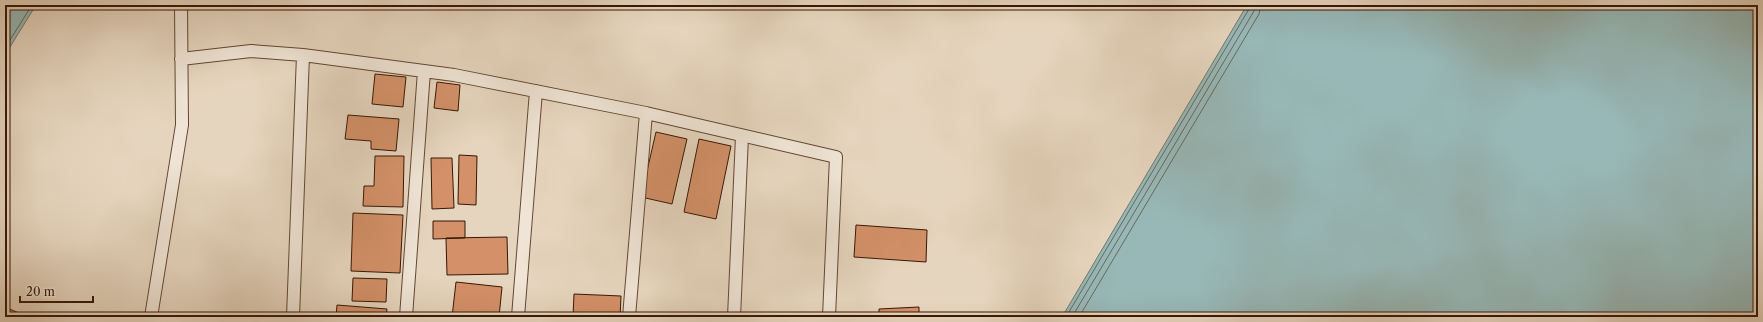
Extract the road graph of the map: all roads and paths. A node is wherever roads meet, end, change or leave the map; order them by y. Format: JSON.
{"nodes":[{"id":1,"x":181,"y":5,"type":"edge"},
{"id":2,"x":303,"y":55,"type":"junction"},
{"id":3,"x":181,"y":59,"type":"junction"},
{"id":4,"x":424,"y":71,"type":"junction"},
{"id":5,"x":536,"y":91,"type":"junction"},
{"id":6,"x":646,"y":113,"type":"junction"},
{"id":7,"x":742,"y":136,"type":"junction"},
{"id":8,"x":151,"y":317,"type":"edge"},
{"id":9,"x":293,"y":317,"type":"edge"},
{"id":10,"x":406,"y":317,"type":"edge"},
{"id":11,"x":518,"y":317,"type":"edge"},
{"id":12,"x":629,"y":317,"type":"edge"},
{"id":13,"x":734,"y":317,"type":"edge"},
{"id":14,"x":829,"y":317,"type":"edge"}],
"edges":[{"from":1,"to":3,"type":"lane"},
{"from":2,"to":3,"type":"lane"},
{"from":2,"to":4,"type":"lane"},
{"from":2,"to":9,"type":"lane"},
{"from":3,"to":8,"type":"lane"},
{"from":4,"to":5,"type":"lane"},
{"from":4,"to":10,"type":"lane"},
{"from":5,"to":6,"type":"lane"},
{"from":5,"to":11,"type":"lane"},
{"from":6,"to":7,"type":"lane"},
{"from":6,"to":12,"type":"lane"},
{"from":7,"to":13,"type":"lane"},
{"from":7,"to":14,"type":"lane"}]}
